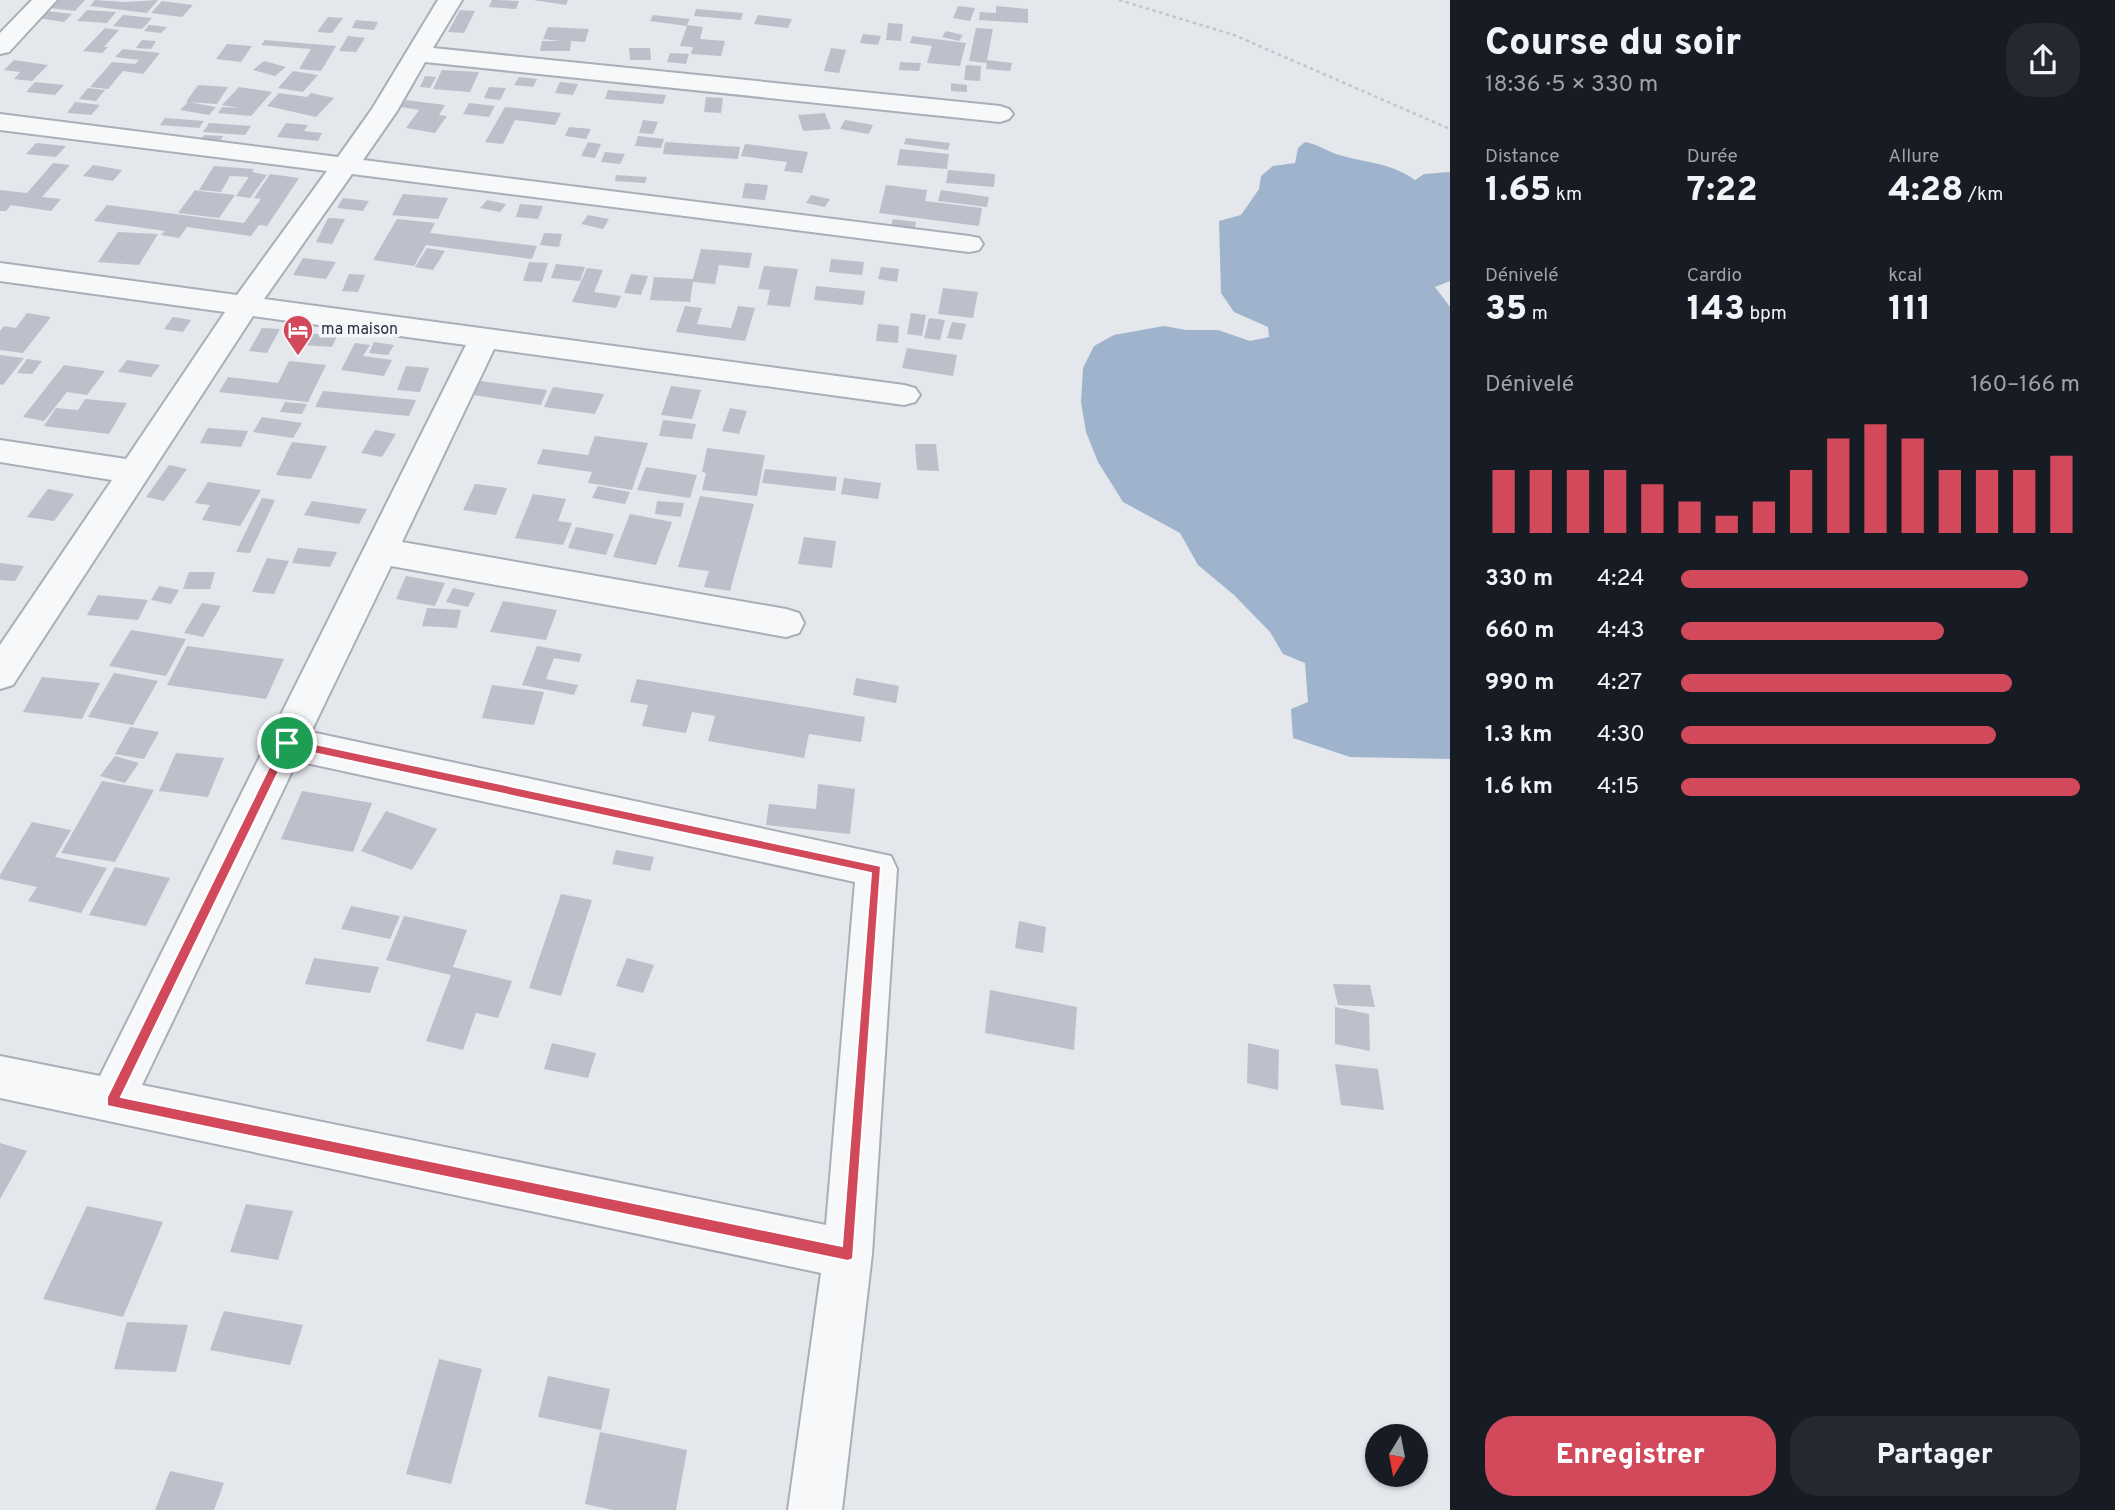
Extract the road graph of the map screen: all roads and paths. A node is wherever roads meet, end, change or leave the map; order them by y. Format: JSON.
{"nodes":[{"id":1,"x":45,"y":0,"type":"edge"},
{"id":2,"x":450,"y":0,"type":"edge"},
{"id":3,"x":1119,"y":0,"type":"edge"},
{"id":4,"x":0,"y":47,"type":"edge"},
{"id":5,"x":418,"y":54,"type":"junction"},
{"id":6,"x":1000,"y":114,"type":"dead end"},
{"id":7,"x":0,"y":122,"type":"edge"},
{"id":8,"x":1450,"y":129,"type":"edge"},
{"id":9,"x":346,"y":166,"type":"junction"},
{"id":10,"x":969,"y":244,"type":"dead end"},
{"id":11,"x":0,"y":272,"type":"edge"},
{"id":12,"x":244,"y":306,"type":"junction"},
{"id":13,"x":484,"y":339,"type":"junction"},
{"id":14,"x":904,"y":395,"type":"dead end"},
{"id":15,"x":0,"y":451,"type":"edge"},
{"id":16,"x":134,"y":472,"type":"junction"},
{"id":17,"x":380,"y":551,"type":"junction"},
{"id":18,"x":786,"y":623,"type":"dead end"},
{"id":19,"x":0,"y":675,"type":"edge"},
{"id":20,"x":287,"y":743,"type":"junction"},
{"id":21,"x":0,"y":1077,"type":"edge"},
{"id":22,"x":111,"y":1101,"type":"junction"},
{"id":23,"x":848,"y":1254,"type":"junction"},
{"id":24,"x":814,"y":1510,"type":"edge"}],
"edges":[{"from":1,"to":4,"type":"street"},
{"from":2,"to":5,"type":"street"},
{"from":3,"to":8,"type":"path"},
{"from":5,"to":6,"type":"street"},
{"from":5,"to":9,"type":"street"},
{"from":7,"to":9,"type":"street"},
{"from":9,"to":10,"type":"street"},
{"from":9,"to":12,"type":"street"},
{"from":11,"to":12,"type":"street"},
{"from":12,"to":13,"type":"street"},
{"from":12,"to":16,"type":"street"},
{"from":13,"to":14,"type":"street"},
{"from":13,"to":17,"type":"street"},
{"from":15,"to":16,"type":"street"},
{"from":16,"to":19,"type":"street"},
{"from":17,"to":18,"type":"street"},
{"from":17,"to":20,"type":"street"},
{"from":20,"to":22,"type":"street"},
{"from":20,"to":23,"type":"street"},
{"from":21,"to":22,"type":"street"},
{"from":22,"to":23,"type":"street"},
{"from":23,"to":24,"type":"street"}]}
